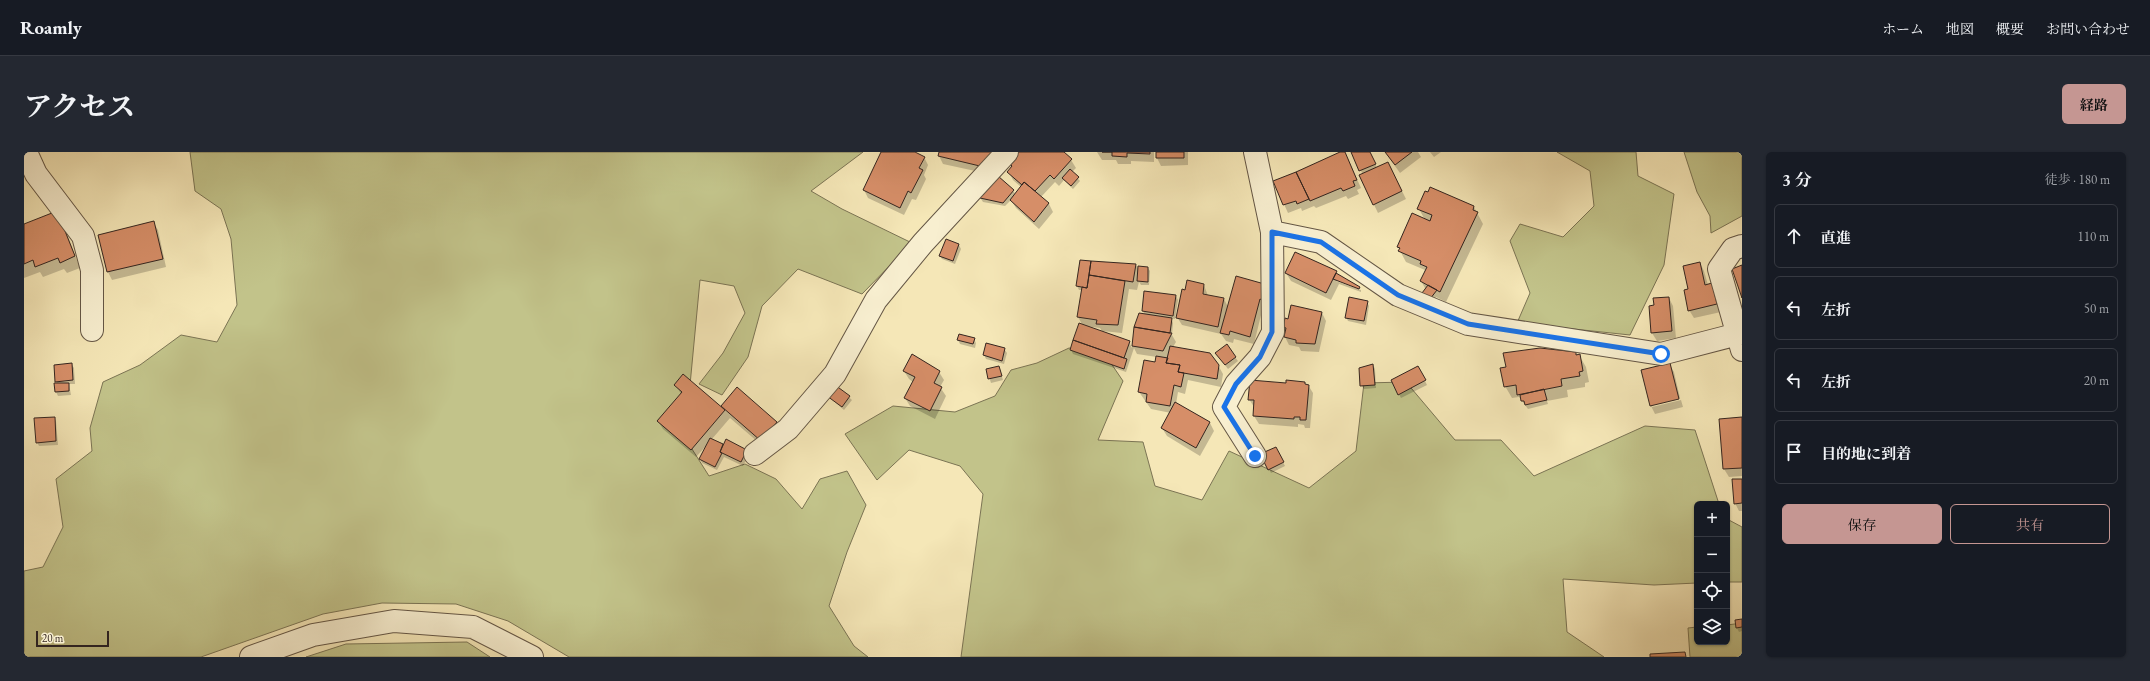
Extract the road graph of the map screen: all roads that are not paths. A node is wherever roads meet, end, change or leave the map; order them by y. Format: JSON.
{"nodes":[{"id":1,"x":26,"y":152,"type":"edge"},
{"id":2,"x":1007,"y":152,"type":"edge"},
{"id":3,"x":1255,"y":152,"type":"edge"},
{"id":4,"x":1272,"y":232,"type":"junction"},
{"id":5,"x":1742,"y":246,"type":"edge"},
{"id":6,"x":92,"y":330,"type":"dead end"},
{"id":7,"x":1740,"y":339,"type":"edge"},
{"id":8,"x":756,"y":454,"type":"dead end"},
{"id":9,"x":1255,"y":456,"type":"dead end"},
{"id":10,"x":250,"y":657,"type":"edge"},
{"id":11,"x":532,"y":657,"type":"edge"}],
"edges":[{"from":1,"to":6,"type":"street"},
{"from":2,"to":8,"type":"street"},
{"from":3,"to":4,"type":"street"},
{"from":4,"to":7,"type":"street"},
{"from":4,"to":9,"type":"street"},
{"from":5,"to":7,"type":"street"},
{"from":10,"to":11,"type":"street"}]}
